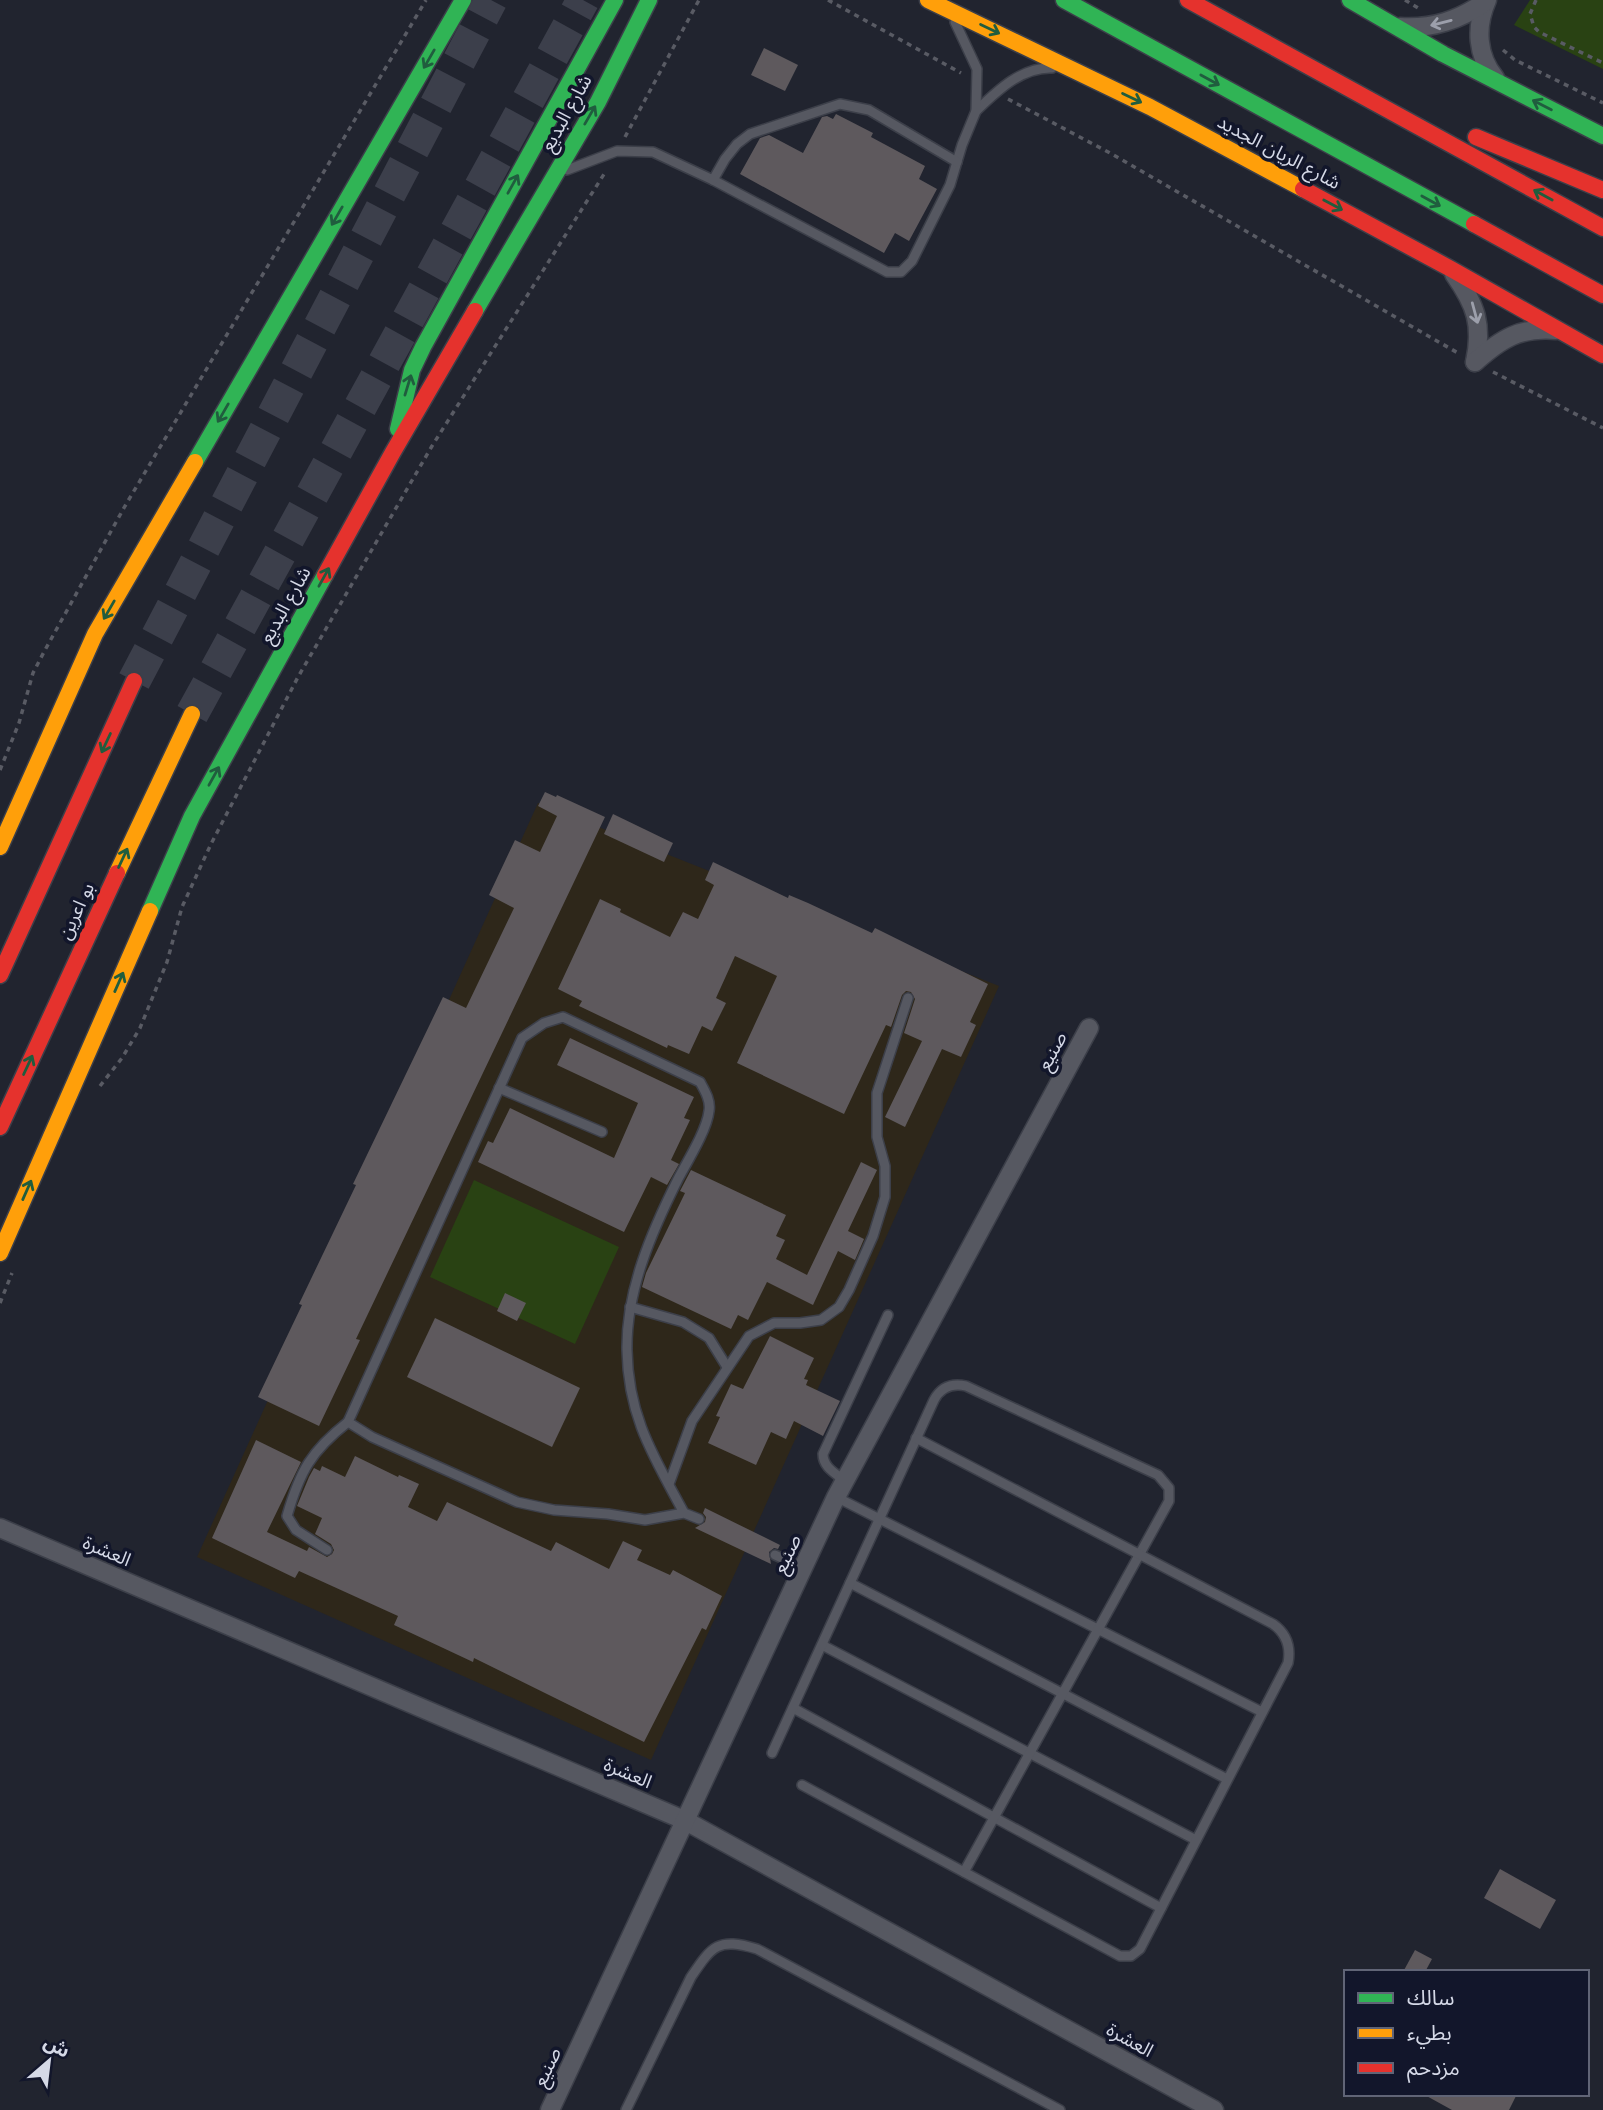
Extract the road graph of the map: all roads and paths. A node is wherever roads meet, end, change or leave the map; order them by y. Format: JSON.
{"nodes":[{"id":1,"x":426,"y":0,"type":"edge"},
{"id":2,"x":463,"y":0,"type":"edge"},
{"id":3,"x":600,"y":0,"type":"edge"},
{"id":4,"x":615,"y":0,"type":"edge"},
{"id":5,"x":649,"y":0,"type":"edge"},
{"id":6,"x":656,"y":0,"type":"edge"},
{"id":7,"x":699,"y":0,"type":"edge"},
{"id":8,"x":828,"y":0,"type":"edge"},
{"id":9,"x":928,"y":0,"type":"edge"},
{"id":10,"x":1065,"y":0,"type":"edge"},
{"id":11,"x":1188,"y":0,"type":"edge"},
{"id":12,"x":1350,"y":0,"type":"edge"},
{"id":13,"x":1405,"y":0,"type":"edge"},
{"id":14,"x":1536,"y":0,"type":"edge"},
{"id":15,"x":1486,"y":1,"type":"edge"},
{"id":16,"x":1429,"y":9,"type":"dead end"},
{"id":17,"x":950,"y":10,"type":"junction"},
{"id":18,"x":641,"y":15,"type":"junction"},
{"id":19,"x":1392,"y":26,"type":"junction"},
{"id":20,"x":1480,"y":27,"type":"junction"},
{"id":21,"x":596,"y":32,"type":"junction"},
{"id":22,"x":1603,"y":63,"type":"edge"},
{"id":23,"x":1071,"y":68,"type":"junction"},
{"id":24,"x":1334,"y":80,"type":"junction"},
{"id":25,"x":977,"y":82,"type":"junction"},
{"id":26,"x":1500,"y":84,"type":"junction"},
{"id":27,"x":995,"y":93,"type":"junction"},
{"id":28,"x":1603,"y":103,"type":"edge"},
{"id":29,"x":976,"y":111,"type":"junction"},
{"id":30,"x":1603,"y":136,"type":"edge"},
{"id":31,"x":618,"y":151,"type":"junction"},
{"id":32,"x":957,"y":162,"type":"junction"},
{"id":33,"x":555,"y":174,"type":"junction"},
{"id":34,"x":713,"y":180,"type":"junction"},
{"id":35,"x":1603,"y":190,"type":"edge"},
{"id":36,"x":1603,"y":228,"type":"edge"},
{"id":37,"x":1451,"y":270,"type":"junction"},
{"id":38,"x":1603,"y":295,"type":"edge"},
{"id":39,"x":1560,"y":330,"type":"junction"},
{"id":40,"x":1603,"y":355,"type":"edge"},
{"id":41,"x":1475,"y":362,"type":"junction"},
{"id":42,"x":1603,"y":428,"type":"edge"},
{"id":43,"x":393,"y":452,"type":"junction"},
{"id":44,"x":134,"y":681,"type":"tunnel mouth"},
{"id":45,"x":192,"y":714,"type":"tunnel mouth"},
{"id":46,"x":0,"y":770,"type":"edge"},
{"id":47,"x":0,"y":847,"type":"edge"},
{"id":48,"x":0,"y":975,"type":"edge"},
{"id":49,"x":908,"y":998,"type":"dead end"},
{"id":50,"x":1089,"y":1028,"type":"dead end"},
{"id":51,"x":499,"y":1088,"type":"junction"},
{"id":52,"x":97,"y":1089,"type":"dead end"},
{"id":53,"x":0,"y":1127,"type":"edge"},
{"id":54,"x":602,"y":1132,"type":"dead end"},
{"id":55,"x":0,"y":1253,"type":"edge"},
{"id":56,"x":14,"y":1269,"type":"dead end"},
{"id":57,"x":0,"y":1303,"type":"edge"},
{"id":58,"x":631,"y":1307,"type":"junction"},
{"id":59,"x":888,"y":1315,"type":"dead end"},
{"id":60,"x":727,"y":1367,"type":"junction"},
{"id":61,"x":348,"y":1422,"type":"junction"},
{"id":62,"x":916,"y":1438,"type":"junction"},
{"id":63,"x":668,"y":1484,"type":"junction"},
{"id":64,"x":840,"y":1489,"type":"junction"},
{"id":65,"x":684,"y":1514,"type":"junction"},
{"id":66,"x":880,"y":1518,"type":"junction"},
{"id":67,"x":699,"y":1519,"type":"dead end"},
{"id":68,"x":0,"y":1528,"type":"edge"},
{"id":69,"x":327,"y":1550,"type":"dead end"},
{"id":70,"x":775,"y":1555,"type":"dead end"},
{"id":71,"x":1140,"y":1555,"type":"junction"},
{"id":72,"x":804,"y":1568,"type":"junction"},
{"id":73,"x":850,"y":1583,"type":"junction"},
{"id":74,"x":1099,"y":1629,"type":"junction"},
{"id":75,"x":822,"y":1645,"type":"junction"},
{"id":76,"x":1063,"y":1694,"type":"junction"},
{"id":77,"x":793,"y":1708,"type":"junction"},
{"id":78,"x":1262,"y":1712,"type":"junction"},
{"id":79,"x":772,"y":1753,"type":"dead end"},
{"id":80,"x":1030,"y":1753,"type":"junction"},
{"id":81,"x":1227,"y":1780,"type":"junction"},
{"id":82,"x":802,"y":1785,"type":"dead end"},
{"id":83,"x":994,"y":1817,"type":"junction"},
{"id":84,"x":684,"y":1820,"type":"junction"},
{"id":85,"x":1196,"y":1840,"type":"junction"},
{"id":86,"x":964,"y":1872,"type":"junction"},
{"id":87,"x":1161,"y":1908,"type":"junction"},
{"id":88,"x":550,"y":2110,"type":"edge"},
{"id":89,"x":626,"y":2110,"type":"edge"},
{"id":90,"x":1060,"y":2110,"type":"edge"},
{"id":91,"x":1214,"y":2110,"type":"edge"}],
"edges":[{"from":1,"to":46,"type":"path"},
{"from":2,"to":47,"type":"main road","one_way":true},
{"from":3,"to":21,"type":"main road"},
{"from":4,"to":21,"type":"main road"},
{"from":5,"to":18,"type":"main road","name":"شارع البديع"},
{"from":6,"to":18,"type":"main road"},
{"from":7,"to":31,"type":"path"},
{"from":8,"to":25,"type":"path"},
{"from":9,"to":17,"type":"main road","name":"شارع الريان الجديد"},
{"from":10,"to":38,"type":"main road","name":"شارع الريان الجديد","one_way":true},
{"from":11,"to":24,"type":"main road"},
{"from":12,"to":19,"type":"main road"},
{"from":13,"to":16,"type":"path"},
{"from":14,"to":22,"type":"path"},
{"from":15,"to":19,"type":"street","one_way":true},
{"from":15,"to":20,"type":"street"},
{"from":17,"to":23,"type":"main road","name":"شارع الريان الجديد","one_way":true},
{"from":17,"to":25,"type":"lane"},
{"from":33,"to":18,"type":"main road","name":"شارع البديع","one_way":true},
{"from":19,"to":26,"type":"main road"},
{"from":20,"to":26,"type":"street"},
{"from":20,"to":28,"type":"path"},
{"from":43,"to":21,"type":"main road","one_way":true},
{"from":23,"to":27,"type":"lane"},
{"from":23,"to":37,"type":"main road","name":"شارع الريان الجديد","one_way":true},
{"from":24,"to":35,"type":"main road"},
{"from":36,"to":24,"type":"main road","one_way":true},
{"from":25,"to":29,"type":"lane"},
{"from":30,"to":26,"type":"main road","one_way":true},
{"from":27,"to":29,"type":"lane"},
{"from":27,"to":41,"type":"path"},
{"from":29,"to":32,"type":"lane"},
{"from":31,"to":33,"type":"lane"},
{"from":31,"to":34,"type":"lane"},
{"from":31,"to":52,"type":"path"},
{"from":32,"to":34,"type":"lane"},
{"from":32,"to":34,"type":"lane"},
{"from":33,"to":43,"type":"main road","name":"شارع البديع"},
{"from":37,"to":39,"type":"main road","name":"شارع الريان الجديد"},
{"from":37,"to":41,"type":"street","one_way":true},
{"from":39,"to":40,"type":"main road","name":"شارع الريان الجديد"},
{"from":39,"to":41,"type":"street"},
{"from":41,"to":42,"type":"path"},
{"from":55,"to":43,"type":"main road","name":"شارع البديع","one_way":true},
{"from":44,"to":48,"type":"main road","one_way":true},
{"from":53,"to":45,"type":"main road","name":"بو اعرين","one_way":true},
{"from":49,"to":60,"type":"lane"},
{"from":50,"to":64,"type":"street","name":"صنيع"},
{"from":51,"to":54,"type":"lane"},
{"from":51,"to":58,"type":"lane"},
{"from":51,"to":61,"type":"lane"},
{"from":56,"to":57,"type":"path"},
{"from":58,"to":60,"type":"lane"},
{"from":58,"to":63,"type":"lane"},
{"from":59,"to":64,"type":"lane"},
{"from":60,"to":63,"type":"lane"},
{"from":61,"to":65,"type":"lane"},
{"from":61,"to":69,"type":"lane"},
{"from":62,"to":66,"type":"lane"},
{"from":62,"to":71,"type":"lane"},
{"from":62,"to":71,"type":"lane"},
{"from":63,"to":65,"type":"lane"},
{"from":64,"to":66,"type":"lane"},
{"from":64,"to":72,"type":"street","name":"صنيع"},
{"from":65,"to":67,"type":"lane"},
{"from":66,"to":73,"type":"lane"},
{"from":66,"to":74,"type":"lane"},
{"from":68,"to":84,"type":"street","name":"العشرة"},
{"from":70,"to":72,"type":"lane"},
{"from":71,"to":74,"type":"lane"},
{"from":71,"to":78,"type":"lane"},
{"from":72,"to":84,"type":"street","name":"صنيع"},
{"from":73,"to":75,"type":"lane"},
{"from":73,"to":76,"type":"lane"},
{"from":74,"to":76,"type":"lane"},
{"from":74,"to":78,"type":"lane"},
{"from":75,"to":77,"type":"lane"},
{"from":75,"to":80,"type":"lane"},
{"from":76,"to":80,"type":"lane"},
{"from":76,"to":81,"type":"lane"},
{"from":77,"to":79,"type":"lane"},
{"from":77,"to":83,"type":"lane"},
{"from":78,"to":81,"type":"lane"},
{"from":80,"to":83,"type":"lane"},
{"from":80,"to":85,"type":"lane"},
{"from":81,"to":85,"type":"lane"},
{"from":82,"to":86,"type":"lane"},
{"from":83,"to":86,"type":"lane"},
{"from":83,"to":87,"type":"lane"},
{"from":84,"to":88,"type":"street","name":"صنيع"},
{"from":84,"to":91,"type":"street","name":"العشرة"},
{"from":85,"to":87,"type":"lane"},
{"from":86,"to":87,"type":"lane"},
{"from":89,"to":90,"type":"lane"}]}
